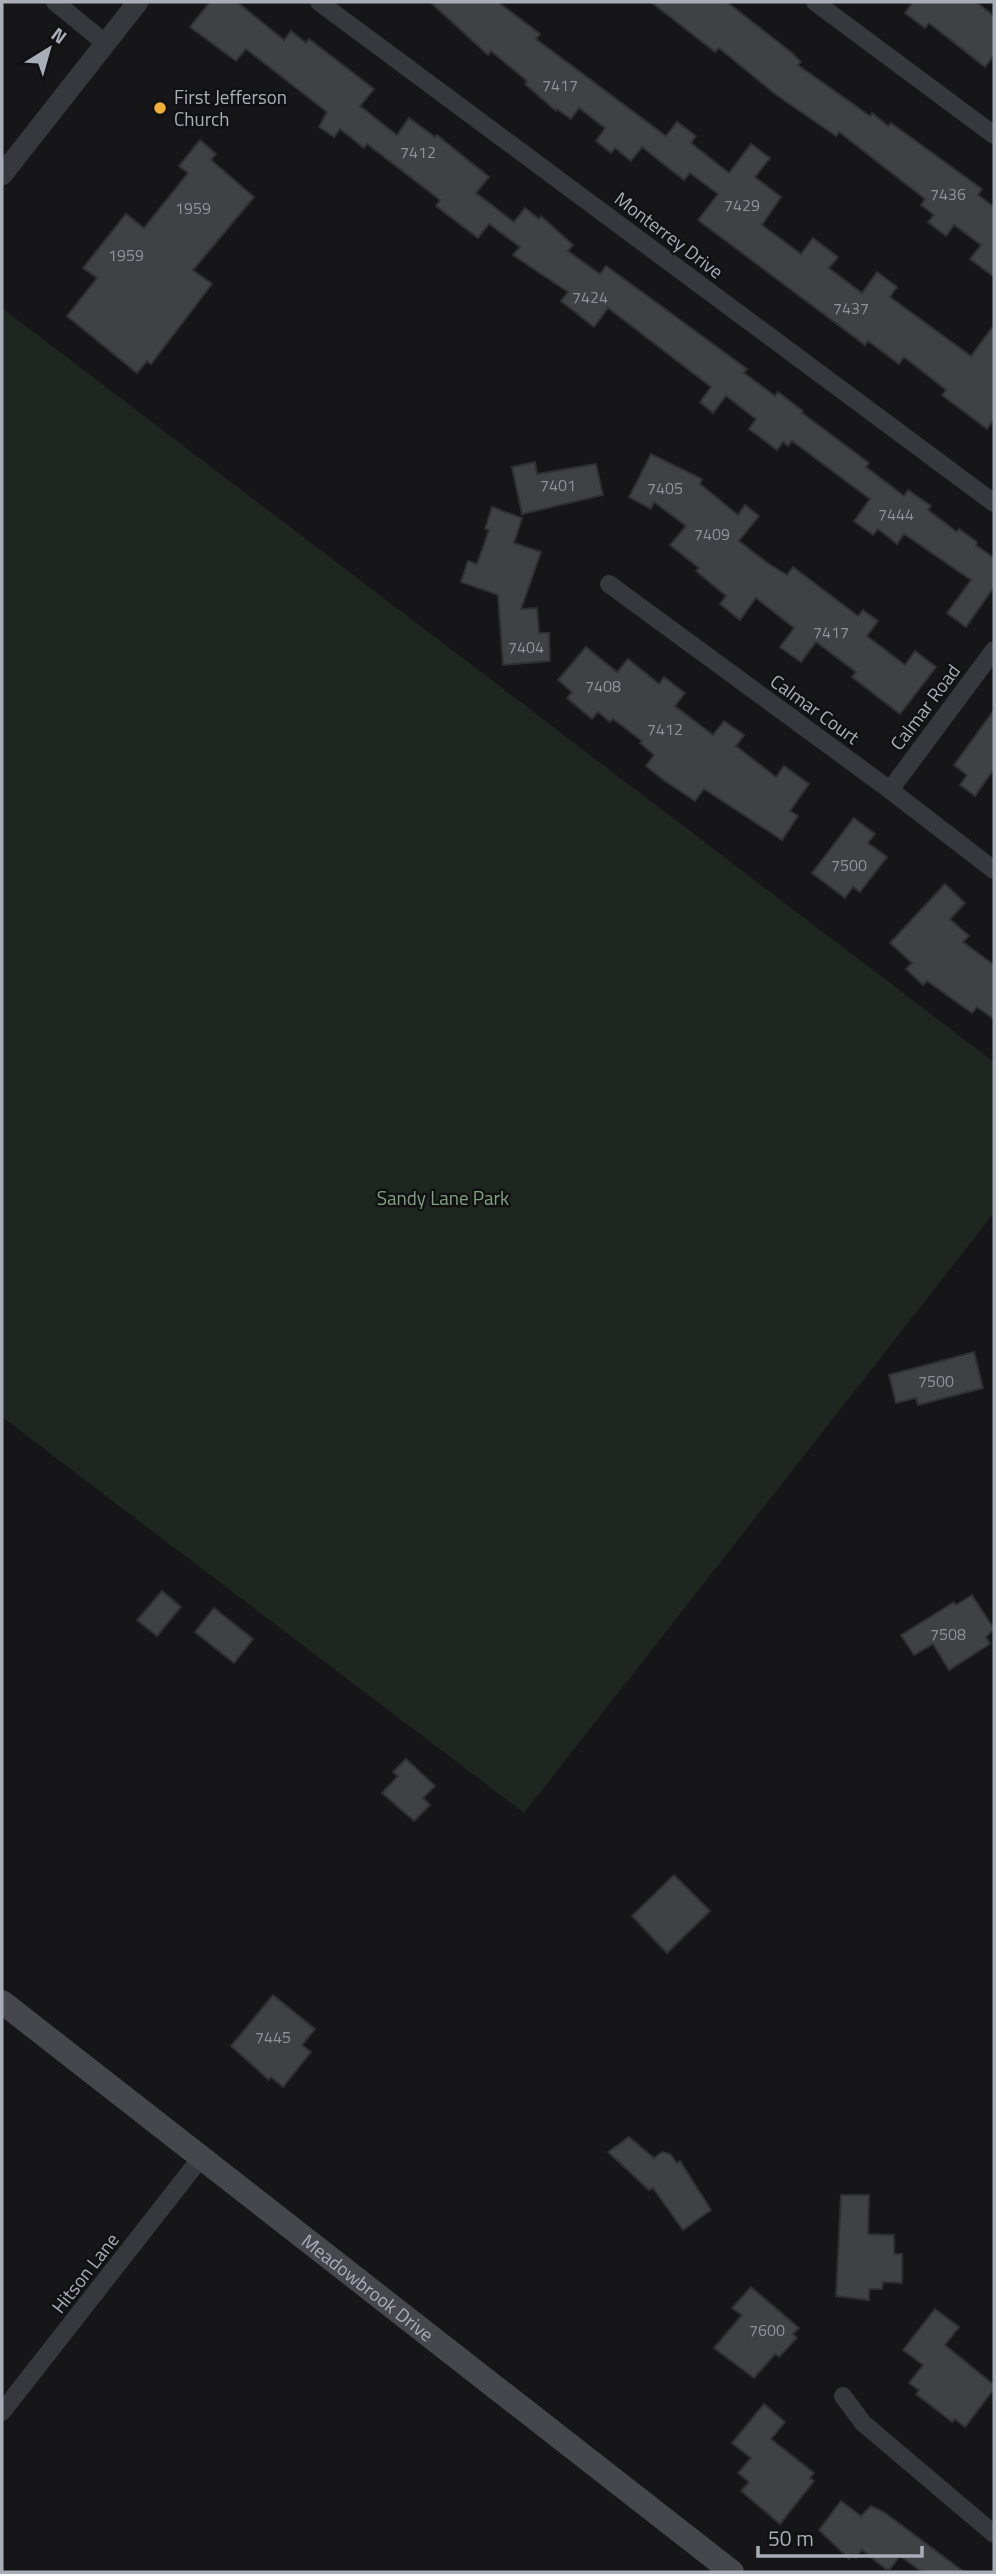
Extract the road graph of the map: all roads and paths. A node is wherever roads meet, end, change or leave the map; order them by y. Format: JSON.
{"nodes":[{"id":1,"x":55,"y":2,"type":"edge"},
{"id":2,"x":138,"y":2,"type":"edge"},
{"id":3,"x":319,"y":2,"type":"edge"},
{"id":4,"x":815,"y":2,"type":"edge"},
{"id":5,"x":105,"y":43,"type":"junction"},
{"id":6,"x":994,"y":135,"type":"edge"},
{"id":7,"x":2,"y":175,"type":"edge"},
{"id":8,"x":994,"y":503,"type":"edge"},
{"id":9,"x":608,"y":584,"type":"dead end"},
{"id":10,"x":994,"y":650,"type":"edge"},
{"id":11,"x":890,"y":790,"type":"junction"},
{"id":12,"x":994,"y":870,"type":"edge"},
{"id":13,"x":2,"y":2002,"type":"edge"},
{"id":14,"x":200,"y":2159,"type":"junction"},
{"id":15,"x":843,"y":2396,"type":"dead end"},
{"id":16,"x":2,"y":2412,"type":"edge"},
{"id":17,"x":994,"y":2534,"type":"edge"},
{"id":18,"x":732,"y":2572,"type":"edge"}],
"edges":[{"from":1,"to":5,"type":"street"},
{"from":2,"to":5,"type":"street"},
{"from":3,"to":8,"type":"street","name":"Monterrey Drive"},
{"from":4,"to":6,"type":"street"},
{"from":5,"to":7,"type":"street"},
{"from":9,"to":11,"type":"street","name":"Calmar Court"},
{"from":10,"to":11,"type":"street","name":"Calmar Road"},
{"from":11,"to":12,"type":"street","name":"Calmar Court"},
{"from":13,"to":14,"type":"main road","name":"Meadowbrook Drive"},
{"from":14,"to":16,"type":"street","name":"Hitson Lane"},
{"from":14,"to":18,"type":"main road","name":"Meadowbrook Drive"},
{"from":15,"to":17,"type":"street"}]}
